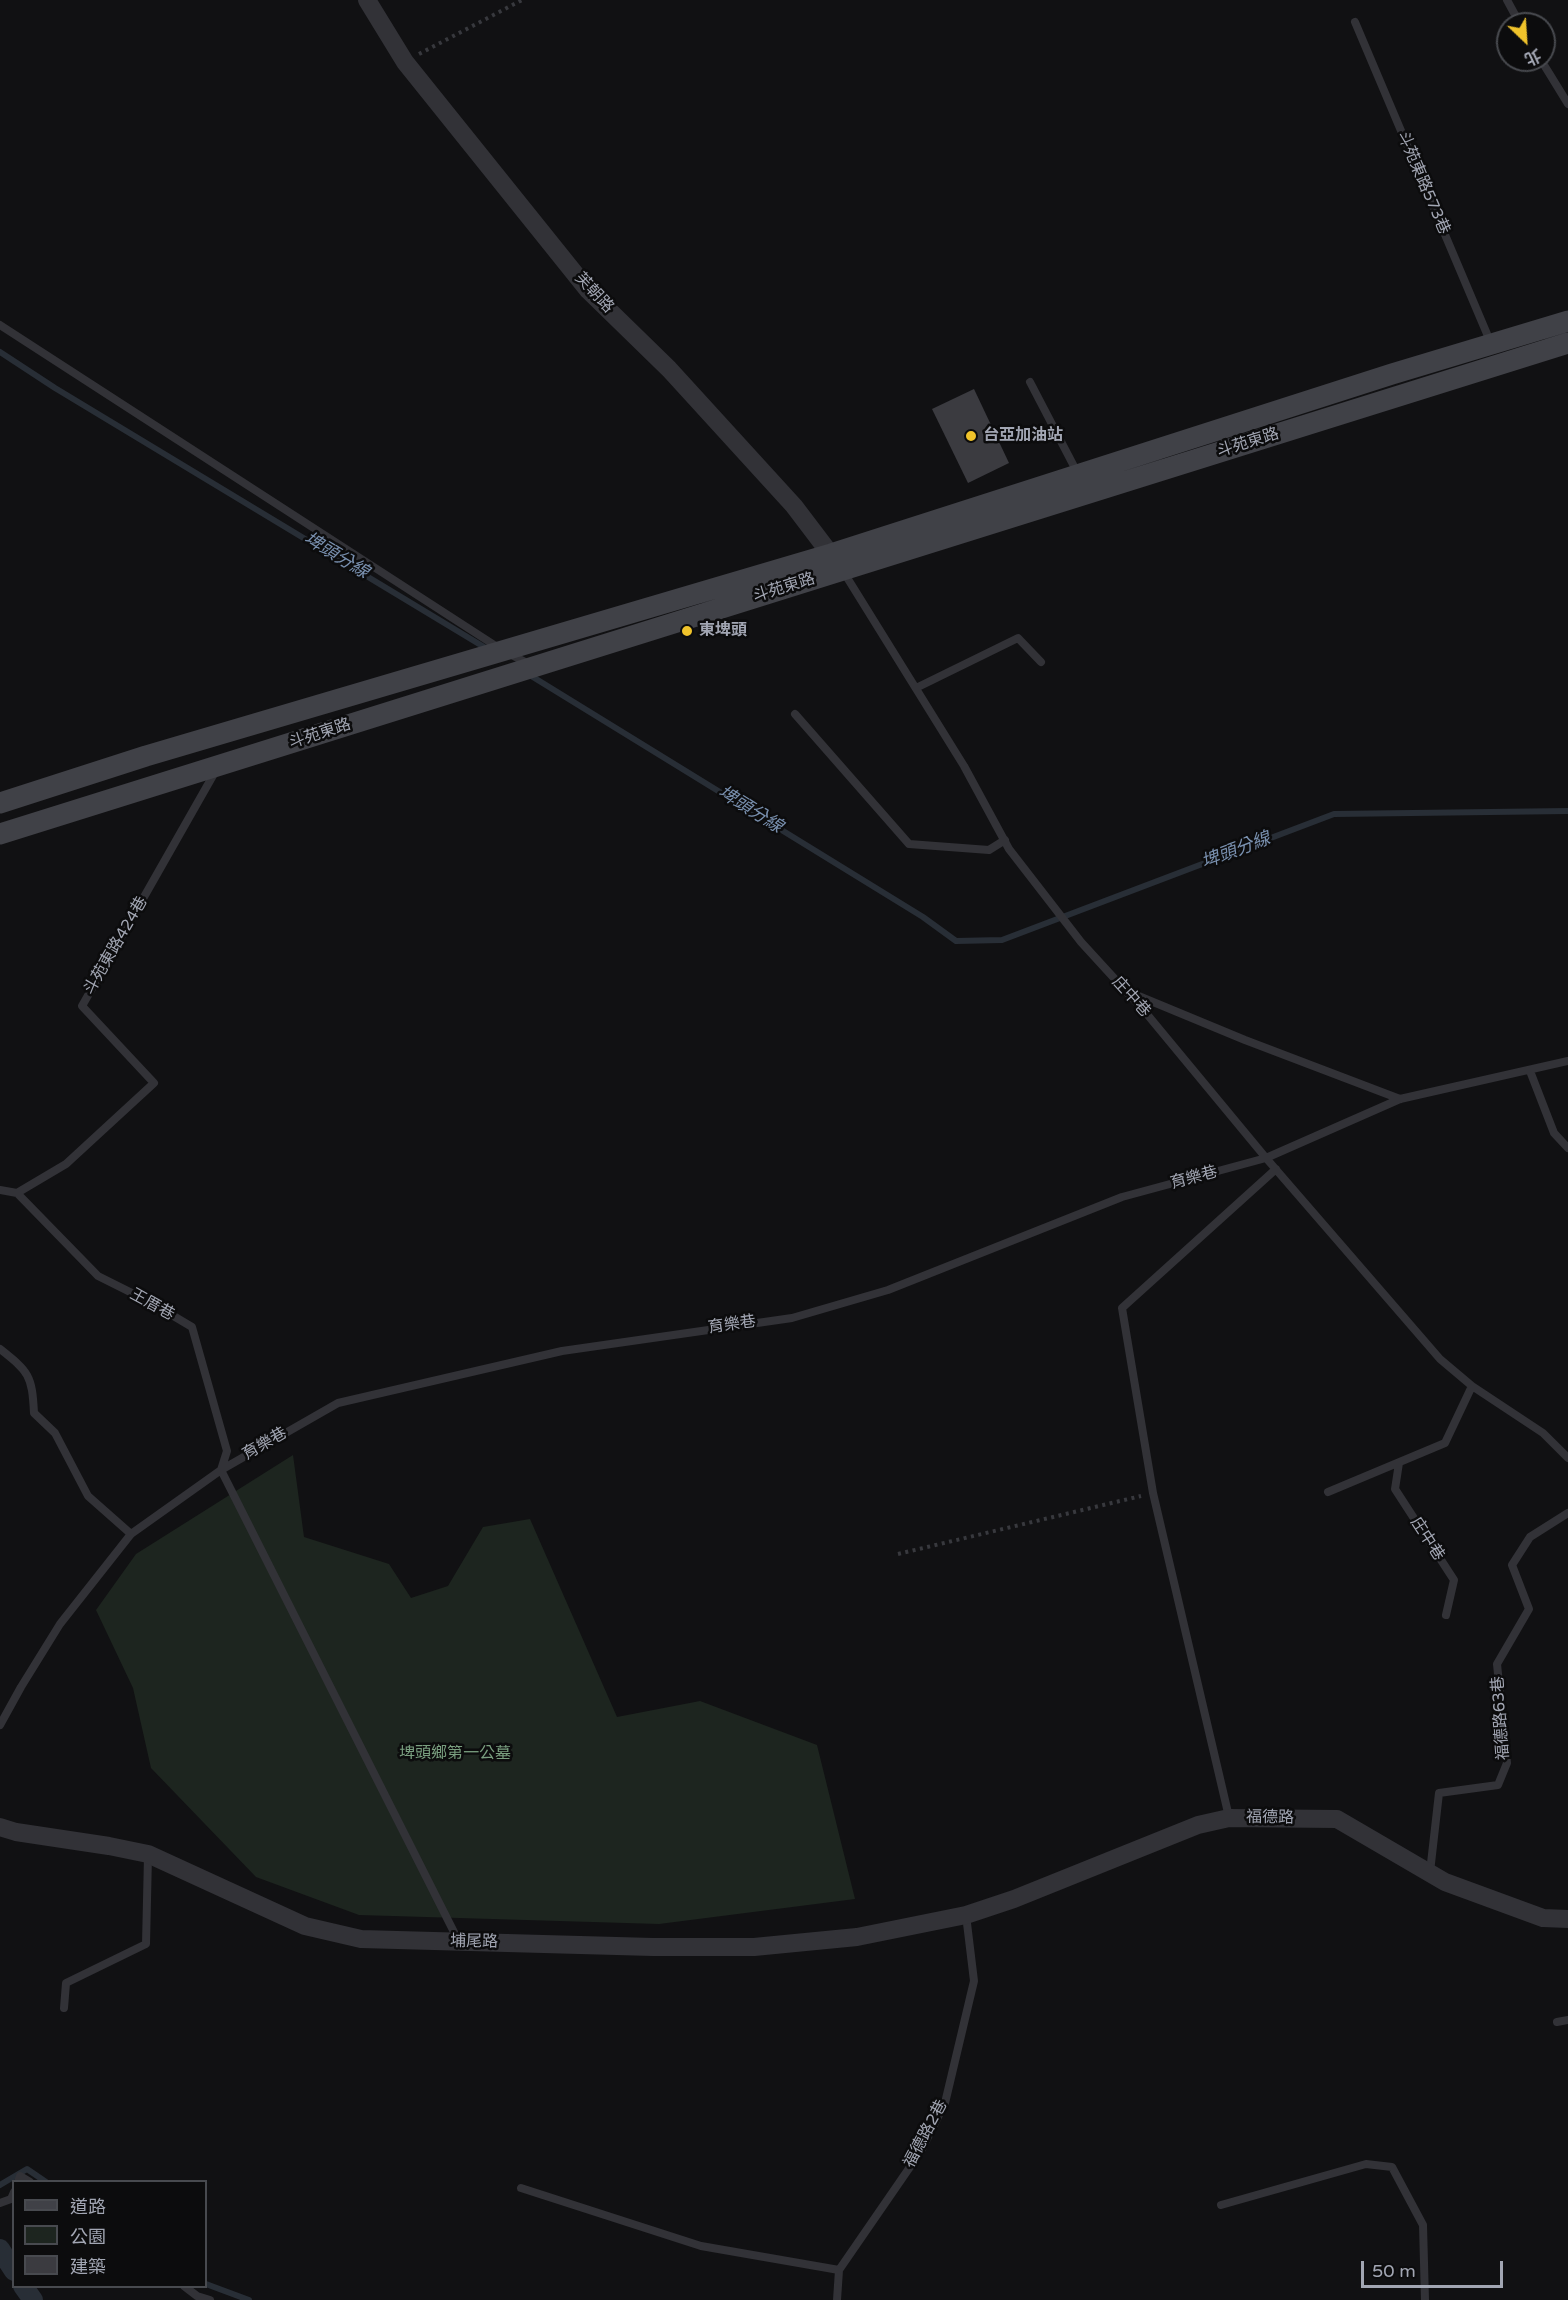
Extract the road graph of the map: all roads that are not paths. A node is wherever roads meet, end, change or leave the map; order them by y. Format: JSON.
{"nodes":[{"id":1,"x":367,"y":0,"type":"edge"},
{"id":2,"x":1355,"y":22,"type":"dead end"},
{"id":3,"x":1548,"y":72,"type":"edge"},
{"id":4,"x":1568,"y":104,"type":"edge"},
{"id":5,"x":1568,"y":321,"type":"edge"},
{"id":6,"x":0,"y":325,"type":"edge"},
{"id":7,"x":1568,"y":343,"type":"edge"},
{"id":8,"x":1491,"y":344,"type":"junction"},
{"id":9,"x":1030,"y":382,"type":"dead end"},
{"id":10,"x":1346,"y":389,"type":"junction"},
{"id":11,"x":1352,"y":410,"type":"junction"},
{"id":12,"x":1078,"y":474,"type":"junction"},
{"id":13,"x":1054,"y":493,"type":"junction"},
{"id":14,"x":836,"y":562,"type":"junction"},
{"id":15,"x":502,"y":650,"type":"junction"},
{"id":16,"x":1041,"y":662,"type":"dead end"},
{"id":17,"x":532,"y":666,"type":"junction"},
{"id":18,"x":916,"y":688,"type":"junction"},
{"id":19,"x":795,"y":714,"type":"dead end"},
{"id":20,"x":219,"y":766,"type":"junction"},
{"id":21,"x":0,"y":803,"type":"edge"},
{"id":22,"x":0,"y":834,"type":"edge"},
{"id":23,"x":1005,"y":840,"type":"junction"},
{"id":24,"x":1125,"y":990,"type":"junction"},
{"id":25,"x":1568,"y":1061,"type":"edge"},
{"id":26,"x":1530,"y":1071,"type":"junction"},
{"id":27,"x":1400,"y":1099,"type":"junction"},
{"id":28,"x":1568,"y":1148,"type":"edge"},
{"id":29,"x":1266,"y":1158,"type":"junction"},
{"id":30,"x":1276,"y":1169,"type":"junction"},
{"id":31,"x":0,"y":1190,"type":"edge"},
{"id":32,"x":17,"y":1193,"type":"junction"},
{"id":33,"x":0,"y":1349,"type":"edge"},
{"id":34,"x":1472,"y":1386,"type":"junction"},
{"id":35,"x":1568,"y":1458,"type":"edge"},
{"id":36,"x":1399,"y":1463,"type":"junction"},
{"id":37,"x":221,"y":1470,"type":"junction"},
{"id":38,"x":1328,"y":1492,"type":"dead end"},
{"id":39,"x":1568,"y":1513,"type":"edge"},
{"id":40,"x":131,"y":1534,"type":"junction"},
{"id":41,"x":1446,"y":1615,"type":"dead end"},
{"id":42,"x":0,"y":1725,"type":"edge"},
{"id":43,"x":1229,"y":1818,"type":"junction"},
{"id":44,"x":0,"y":1827,"type":"edge"},
{"id":45,"x":148,"y":1854,"type":"junction"},
{"id":46,"x":1430,"y":1874,"type":"junction"},
{"id":47,"x":966,"y":1916,"type":"junction"},
{"id":48,"x":1568,"y":1919,"type":"edge"},
{"id":49,"x":458,"y":1942,"type":"junction"},
{"id":50,"x":64,"y":2008,"type":"dead end"},
{"id":51,"x":1568,"y":2020,"type":"edge"},
{"id":52,"x":1557,"y":2022,"type":"dead end"},
{"id":53,"x":521,"y":2188,"type":"dead end"},
{"id":54,"x":1221,"y":2205,"type":"dead end"},
{"id":55,"x":839,"y":2270,"type":"junction"},
{"id":56,"x":187,"y":2288,"type":"edge"},
{"id":57,"x":210,"y":2300,"type":"edge"},
{"id":58,"x":837,"y":2300,"type":"edge"},
{"id":59,"x":1425,"y":2300,"type":"edge"}],
"edges":[{"from":1,"to":14,"type":"street","name":"芙朝路"},
{"from":2,"to":8,"type":"lane","name":"斗苑東路573巷"},
{"from":3,"to":4,"type":"lane"},
{"from":5,"to":8,"type":"main road","name":"斗苑東路"},
{"from":6,"to":15,"type":"lane"},
{"from":7,"to":11,"type":"main road","name":"斗苑東路"},
{"from":8,"to":10,"type":"main road","name":"斗苑東路"},
{"from":9,"to":12,"type":"lane"},
{"from":10,"to":11,"type":"main road"},
{"from":10,"to":12,"type":"main road","name":"斗苑東路"},
{"from":11,"to":13,"type":"main road","name":"斗苑東路"},
{"from":12,"to":13,"type":"main road","name":"斗苑東路"},
{"from":13,"to":14,"type":"main road","name":"斗苑東路"},
{"from":14,"to":15,"type":"main road","name":"斗苑東路"},
{"from":14,"to":17,"type":"main road","name":"斗苑東路"},
{"from":14,"to":18,"type":"lane","name":"庄中巷"},
{"from":15,"to":17,"type":"lane"},
{"from":15,"to":21,"type":"main road","name":"斗苑東路"},
{"from":16,"to":18,"type":"lane"},
{"from":17,"to":20,"type":"main road","name":"斗苑東路"},
{"from":18,"to":23,"type":"lane","name":"庄中巷"},
{"from":19,"to":23,"type":"lane"},
{"from":20,"to":22,"type":"main road","name":"斗苑東路"},
{"from":20,"to":32,"type":"lane","name":"斗苑東路424巷"},
{"from":23,"to":24,"type":"lane","name":"庄中巷"},
{"from":24,"to":27,"type":"lane"},
{"from":24,"to":29,"type":"lane","name":"庄中巷"},
{"from":25,"to":26,"type":"lane","name":"育樂巷"},
{"from":26,"to":27,"type":"lane","name":"育樂巷"},
{"from":26,"to":28,"type":"lane"},
{"from":27,"to":29,"type":"lane","name":"育樂巷"},
{"from":29,"to":30,"type":"lane","name":"庄中巷"},
{"from":29,"to":37,"type":"lane","name":"育樂巷"},
{"from":30,"to":34,"type":"lane","name":"庄中巷"},
{"from":30,"to":43,"type":"lane"},
{"from":31,"to":32,"type":"lane"},
{"from":32,"to":37,"type":"lane","name":"王厝巷"},
{"from":33,"to":40,"type":"lane"},
{"from":34,"to":35,"type":"lane","name":"庄中巷"},
{"from":34,"to":36,"type":"lane"},
{"from":36,"to":38,"type":"lane"},
{"from":36,"to":41,"type":"lane","name":"庄中巷"},
{"from":37,"to":40,"type":"lane","name":"育樂巷"},
{"from":37,"to":49,"type":"lane"},
{"from":39,"to":46,"type":"lane","name":"福德路63巷"},
{"from":40,"to":42,"type":"lane","name":"育樂巷"},
{"from":43,"to":46,"type":"street","name":"福德路"},
{"from":43,"to":47,"type":"street","name":"福德路"},
{"from":44,"to":45,"type":"street","name":"埔尾路"},
{"from":45,"to":49,"type":"street","name":"埔尾路"},
{"from":45,"to":50,"type":"lane"},
{"from":46,"to":48,"type":"street","name":"福德路"},
{"from":47,"to":49,"type":"street","name":"埔尾路"},
{"from":47,"to":55,"type":"lane","name":"福德路2巷"},
{"from":51,"to":52,"type":"lane"},
{"from":53,"to":55,"type":"lane"},
{"from":54,"to":59,"type":"lane"},
{"from":55,"to":58,"type":"lane"},
{"from":56,"to":57,"type":"lane"}]}
